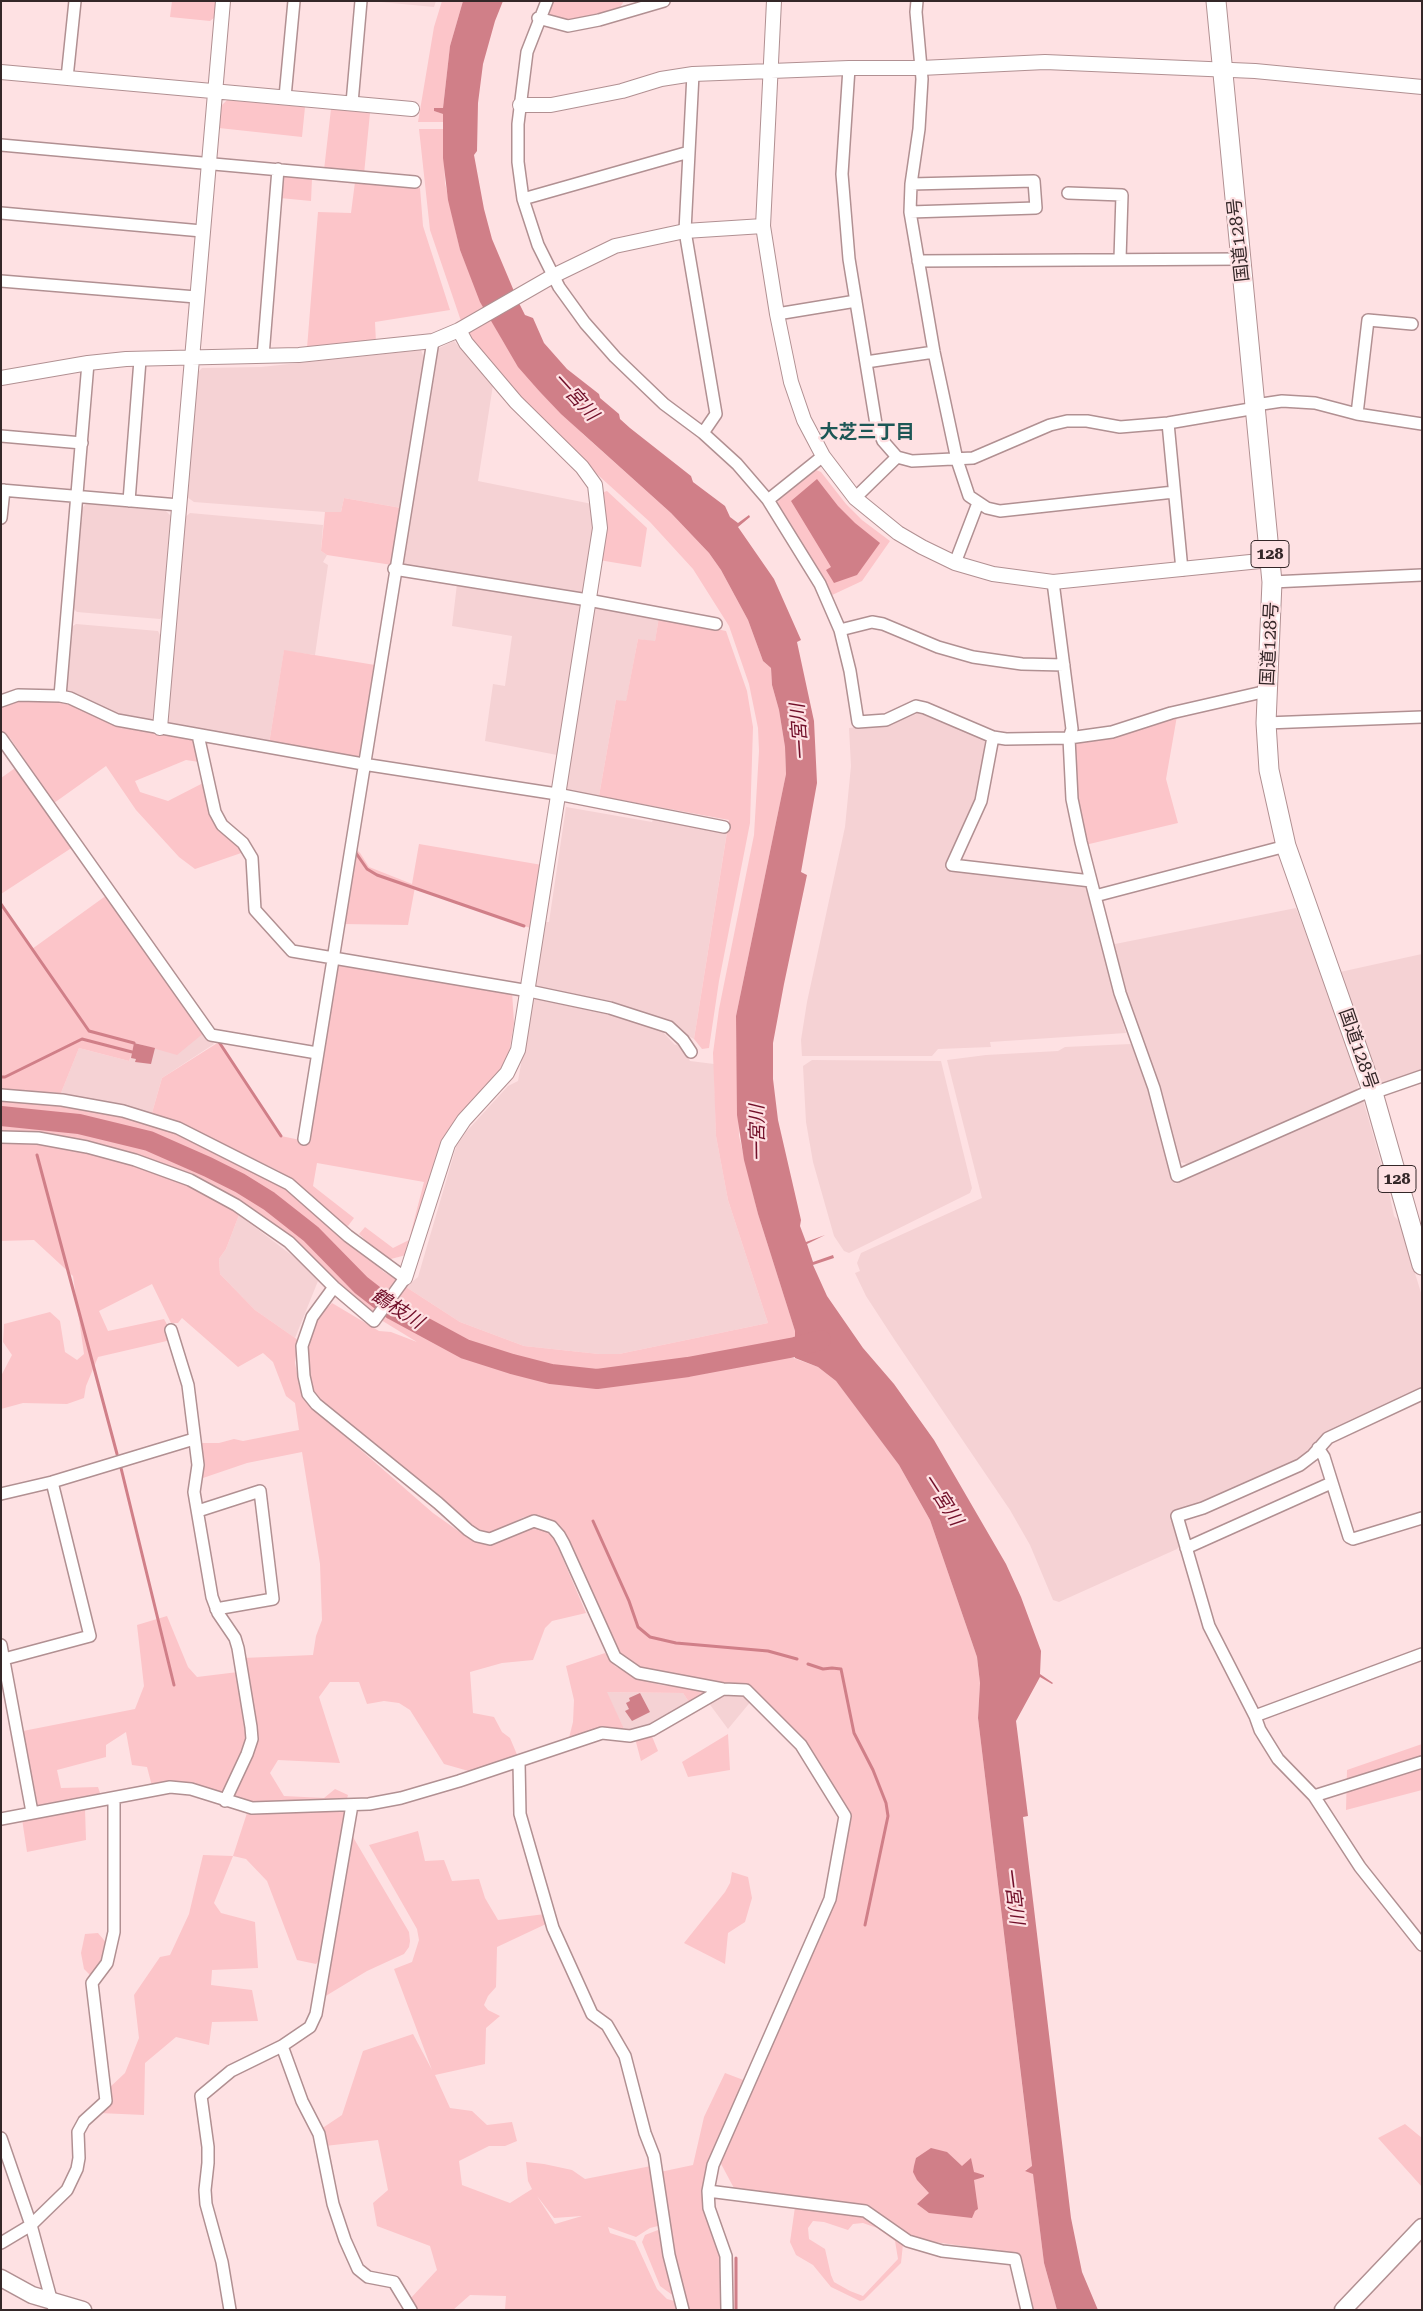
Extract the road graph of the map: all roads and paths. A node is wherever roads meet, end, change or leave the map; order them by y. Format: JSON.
{"nodes":[{"id":1,"x":75,"y":1,"type":"edge"},
{"id":2,"x":223,"y":1,"type":"edge"},
{"id":3,"x":294,"y":1,"type":"edge"},
{"id":4,"x":362,"y":1,"type":"edge"},
{"id":5,"x":547,"y":1,"type":"edge"},
{"id":6,"x":664,"y":1,"type":"edge"},
{"id":7,"x":774,"y":1,"type":"edge"},
{"id":8,"x":917,"y":1,"type":"edge"},
{"id":9,"x":1216,"y":1,"type":"edge"},
{"id":10,"x":629,"y":6,"type":"edge"},
{"id":11,"x":538,"y":18,"type":"junction"},
{"id":12,"x":849,"y":68,"type":"junction"},
{"id":13,"x":921,"y":68,"type":"junction"},
{"id":14,"x":1222,"y":70,"type":"junction"},
{"id":15,"x":770,"y":71,"type":"junction"},
{"id":16,"x":1,"y":72,"type":"edge"},
{"id":17,"x":693,"y":74,"type":"junction"},
{"id":18,"x":67,"y":78,"type":"junction"},
{"id":19,"x":1422,"y":87,"type":"edge"},
{"id":20,"x":214,"y":91,"type":"junction"},
{"id":21,"x":285,"y":97,"type":"junction"},
{"id":22,"x":352,"y":103,"type":"junction"},
{"id":23,"x":520,"y":105,"type":"junction"},
{"id":24,"x":412,"y":109,"type":"dead end"},
{"id":25,"x":1,"y":145,"type":"edge"},
{"id":26,"x":689,"y":152,"type":"junction"},
{"id":27,"x":208,"y":164,"type":"junction"},
{"id":28,"x":278,"y":169,"type":"junction"},
{"id":29,"x":415,"y":182,"type":"dead end"},
{"id":30,"x":911,"y":184,"type":"junction"},
{"id":31,"x":1068,"y":193,"type":"dead end"},
{"id":32,"x":523,"y":199,"type":"junction"},
{"id":33,"x":910,"y":212,"type":"junction"},
{"id":34,"x":1,"y":213,"type":"edge"},
{"id":35,"x":763,"y":226,"type":"junction"},
{"id":36,"x":202,"y":231,"type":"junction"},
{"id":37,"x":685,"y":231,"type":"junction"},
{"id":38,"x":1120,"y":259,"type":"junction"},
{"id":39,"x":1241,"y":259,"type":"junction"},
{"id":40,"x":918,"y":261,"type":"junction"},
{"id":41,"x":553,"y":276,"type":"junction"},
{"id":42,"x":1,"y":281,"type":"edge"},
{"id":43,"x":196,"y":298,"type":"junction"},
{"id":44,"x":856,"y":301,"type":"junction"},
{"id":45,"x":777,"y":314,"type":"junction"},
{"id":46,"x":1412,"y":324,"type":"dead end"},
{"id":47,"x":459,"y":330,"type":"junction"},
{"id":48,"x":433,"y":341,"type":"junction"},
{"id":49,"x":934,"y":352,"type":"junction"},
{"id":50,"x":263,"y":356,"type":"junction"},
{"id":51,"x":191,"y":359,"type":"junction"},
{"id":52,"x":140,"y":360,"type":"junction"},
{"id":53,"x":866,"y":362,"type":"junction"},
{"id":54,"x":88,"y":363,"type":"junction"},
{"id":55,"x":1,"y":378,"type":"edge"},
{"id":56,"x":1256,"y":408,"type":"junction"},
{"id":57,"x":1357,"y":414,"type":"junction"},
{"id":58,"x":1168,"y":423,"type":"junction"},
{"id":59,"x":1422,"y":424,"type":"edge"},
{"id":60,"x":703,"y":433,"type":"junction"},
{"id":61,"x":1,"y":436,"type":"edge"},
{"id":62,"x":82,"y":443,"type":"junction"},
{"id":63,"x":823,"y":456,"type":"junction"},
{"id":64,"x":896,"y":457,"type":"junction"},
{"id":65,"x":957,"y":460,"type":"junction"},
{"id":66,"x":2,"y":490,"type":"edge"},
{"id":67,"x":1174,"y":492,"type":"junction"},
{"id":68,"x":78,"y":496,"type":"junction"},
{"id":69,"x":855,"y":498,"type":"junction"},
{"id":70,"x":768,"y":500,"type":"junction"},
{"id":71,"x":129,"y":501,"type":"junction"},
{"id":72,"x":978,"y":503,"type":"junction"},
{"id":73,"x":179,"y":506,"type":"junction"},
{"id":74,"x":1,"y":518,"type":"edge"},
{"id":75,"x":1270,"y":560,"type":"junction"},
{"id":76,"x":955,"y":563,"type":"junction"},
{"id":77,"x":394,"y":569,"type":"junction"},
{"id":78,"x":1182,"y":570,"type":"junction"},
{"id":79,"x":1422,"y":576,"type":"edge"},
{"id":80,"x":1053,"y":582,"type":"junction"},
{"id":81,"x":1272,"y":582,"type":"junction"},
{"id":82,"x":588,"y":600,"type":"junction"},
{"id":83,"x":716,"y":624,"type":"dead end"},
{"id":84,"x":840,"y":630,"type":"junction"},
{"id":85,"x":1064,"y":665,"type":"junction"},
{"id":86,"x":1268,"y":691,"type":"junction"},
{"id":87,"x":60,"y":696,"type":"junction"},
{"id":88,"x":1,"y":701,"type":"edge"},
{"id":89,"x":1422,"y":717,"type":"edge"},
{"id":90,"x":1266,"y":723,"type":"junction"},
{"id":91,"x":160,"y":728,"type":"junction"},
{"id":92,"x":198,"y":735,"type":"junction"},
{"id":93,"x":993,"y":737,"type":"junction"},
{"id":94,"x":1069,"y":738,"type":"junction"},
{"id":95,"x":3,"y":744,"type":"edge"},
{"id":96,"x":363,"y":764,"type":"junction"},
{"id":97,"x":557,"y":794,"type":"junction"},
{"id":98,"x":724,"y":827,"type":"dead end"},
{"id":99,"x":1286,"y":846,"type":"junction"},
{"id":100,"x":1091,"y":881,"type":"junction"},
{"id":101,"x":1095,"y":896,"type":"junction"},
{"id":102,"x":332,"y":959,"type":"junction"},
{"id":103,"x":529,"y":990,"type":"junction"},
{"id":104,"x":691,"y":1052,"type":"dead end"},
{"id":105,"x":317,"y":1053,"type":"junction"},
{"id":106,"x":1422,"y":1076,"type":"edge"},
{"id":107,"x":1373,"y":1093,"type":"junction"},
{"id":108,"x":1,"y":1095,"type":"edge"},
{"id":109,"x":1,"y":1137,"type":"edge"},
{"id":110,"x":304,"y":1139,"type":"dead end"},
{"id":111,"x":1422,"y":1265,"type":"edge"},
{"id":112,"x":403,"y":1281,"type":"junction"},
{"id":113,"x":334,"y":1287,"type":"junction"},
{"id":114,"x":171,"y":1330,"type":"dead end"},
{"id":115,"x":1422,"y":1394,"type":"edge"},
{"id":116,"x":194,"y":1439,"type":"junction"},
{"id":117,"x":1318,"y":1448,"type":"junction"},
{"id":118,"x":52,"y":1482,"type":"junction"},
{"id":119,"x":1331,"y":1483,"type":"junction"},
{"id":120,"x":1,"y":1494,"type":"edge"},
{"id":121,"x":198,"y":1511,"type":"junction"},
{"id":122,"x":1422,"y":1518,"type":"edge"},
{"id":123,"x":1186,"y":1548,"type":"junction"},
{"id":124,"x":216,"y":1609,"type":"junction"},
{"id":125,"x":1,"y":1645,"type":"edge"},
{"id":126,"x":1422,"y":1654,"type":"edge"},
{"id":127,"x":4,"y":1659,"type":"junction"},
{"id":128,"x":723,"y":1689,"type":"junction"},
{"id":129,"x":1255,"y":1716,"type":"junction"},
{"id":130,"x":519,"y":1762,"type":"junction"},
{"id":131,"x":1422,"y":1762,"type":"edge"},
{"id":132,"x":1314,"y":1796,"type":"junction"},
{"id":133,"x":114,"y":1798,"type":"junction"},
{"id":134,"x":225,"y":1801,"type":"junction"},
{"id":135,"x":352,"y":1805,"type":"junction"},
{"id":136,"x":32,"y":1812,"type":"junction"},
{"id":137,"x":1,"y":1819,"type":"edge"},
{"id":138,"x":1422,"y":1945,"type":"edge"},
{"id":139,"x":282,"y":2046,"type":"junction"},
{"id":140,"x":1,"y":2138,"type":"edge"},
{"id":141,"x":708,"y":2192,"type":"junction"},
{"id":142,"x":31,"y":2225,"type":"junction"},
{"id":143,"x":1422,"y":2227,"type":"edge"},
{"id":144,"x":1,"y":2243,"type":"edge"},
{"id":145,"x":1,"y":2278,"type":"edge"},
{"id":146,"x":53,"y":2305,"type":"edge"},
{"id":147,"x":83,"y":2310,"type":"edge"},
{"id":148,"x":230,"y":2310,"type":"edge"},
{"id":149,"x":411,"y":2310,"type":"edge"},
{"id":150,"x":683,"y":2310,"type":"edge"},
{"id":151,"x":727,"y":2310,"type":"edge"},
{"id":152,"x":1027,"y":2310,"type":"edge"},
{"id":153,"x":1343,"y":2310,"type":"edge"}],
"edges":[{"from":1,"to":18,"type":"street"},
{"from":2,"to":20,"type":"street"},
{"from":3,"to":21,"type":"street"},
{"from":4,"to":22,"type":"street"},
{"from":5,"to":11,"type":"street"},
{"from":6,"to":10,"type":"street"},
{"from":7,"to":15,"type":"street"},
{"from":8,"to":13,"type":"street"},
{"from":9,"to":14,"type":"highway","name":"国道128号","number":"128"},
{"from":10,"to":11,"type":"street"},
{"from":11,"to":23,"type":"street"},
{"from":12,"to":13,"type":"street"},
{"from":12,"to":15,"type":"street"},
{"from":12,"to":44,"type":"street"},
{"from":13,"to":14,"type":"street"},
{"from":13,"to":30,"type":"street"},
{"from":14,"to":19,"type":"street"},
{"from":14,"to":39,"type":"highway","name":"国道128号","number":"128"},
{"from":15,"to":17,"type":"street"},
{"from":15,"to":35,"type":"street"},
{"from":16,"to":18,"type":"street"},
{"from":17,"to":23,"type":"street"},
{"from":17,"to":26,"type":"street"},
{"from":18,"to":20,"type":"street"},
{"from":20,"to":21,"type":"street"},
{"from":20,"to":27,"type":"street"},
{"from":21,"to":22,"type":"street"},
{"from":22,"to":24,"type":"street"},
{"from":23,"to":32,"type":"street"},
{"from":25,"to":27,"type":"street"},
{"from":26,"to":32,"type":"street"},
{"from":26,"to":37,"type":"street"},
{"from":27,"to":28,"type":"street"},
{"from":27,"to":36,"type":"street"},
{"from":28,"to":29,"type":"street"},
{"from":28,"to":50,"type":"street"},
{"from":30,"to":33,"type":"street"},
{"from":30,"to":33,"type":"street"},
{"from":31,"to":38,"type":"street"},
{"from":32,"to":41,"type":"street"},
{"from":33,"to":40,"type":"street"},
{"from":34,"to":36,"type":"street"},
{"from":35,"to":37,"type":"street"},
{"from":35,"to":45,"type":"street"},
{"from":36,"to":43,"type":"street"},
{"from":37,"to":41,"type":"street"},
{"from":37,"to":60,"type":"street"},
{"from":38,"to":39,"type":"street"},
{"from":38,"to":40,"type":"street"},
{"from":39,"to":56,"type":"highway","name":"国道128号","number":"128"},
{"from":40,"to":49,"type":"street"},
{"from":41,"to":47,"type":"street"},
{"from":41,"to":60,"type":"street"},
{"from":42,"to":43,"type":"street"},
{"from":43,"to":51,"type":"street"},
{"from":44,"to":45,"type":"street"},
{"from":44,"to":53,"type":"street"},
{"from":45,"to":63,"type":"street"},
{"from":46,"to":57,"type":"street"},
{"from":47,"to":48,"type":"street"},
{"from":47,"to":82,"type":"street"},
{"from":48,"to":50,"type":"street"},
{"from":48,"to":77,"type":"street"},
{"from":49,"to":53,"type":"street"},
{"from":49,"to":65,"type":"street"},
{"from":50,"to":51,"type":"street"},
{"from":51,"to":52,"type":"street"},
{"from":51,"to":73,"type":"street"},
{"from":52,"to":54,"type":"street"},
{"from":52,"to":71,"type":"street"},
{"from":53,"to":64,"type":"street"},
{"from":54,"to":55,"type":"street"},
{"from":54,"to":62,"type":"street"},
{"from":56,"to":57,"type":"street"},
{"from":56,"to":58,"type":"street"},
{"from":56,"to":75,"type":"highway","name":"国道128号","number":"128"},
{"from":57,"to":59,"type":"street"},
{"from":58,"to":65,"type":"street"},
{"from":58,"to":67,"type":"street"},
{"from":60,"to":70,"type":"street"},
{"from":61,"to":62,"type":"street"},
{"from":62,"to":68,"type":"street"},
{"from":63,"to":69,"type":"street"},
{"from":63,"to":70,"type":"street"},
{"from":64,"to":65,"type":"street"},
{"from":64,"to":69,"type":"street"},
{"from":65,"to":72,"type":"street"},
{"from":66,"to":68,"type":"street"},
{"from":66,"to":74,"type":"street"},
{"from":67,"to":72,"type":"street"},
{"from":67,"to":78,"type":"street"},
{"from":68,"to":71,"type":"street"},
{"from":68,"to":87,"type":"street"},
{"from":69,"to":76,"type":"street"},
{"from":70,"to":84,"type":"street"},
{"from":71,"to":73,"type":"street"},
{"from":72,"to":76,"type":"street"},
{"from":73,"to":91,"type":"street"},
{"from":75,"to":78,"type":"street"},
{"from":75,"to":81,"type":"highway","name":"国道128号","number":"128"},
{"from":76,"to":80,"type":"street"},
{"from":77,"to":82,"type":"street"},
{"from":77,"to":96,"type":"street"},
{"from":78,"to":80,"type":"street"},
{"from":79,"to":81,"type":"street"},
{"from":80,"to":85,"type":"street"},
{"from":81,"to":86,"type":"highway","name":"国道128号","number":"128"},
{"from":82,"to":83,"type":"street"},
{"from":82,"to":97,"type":"street"},
{"from":84,"to":85,"type":"street"},
{"from":84,"to":93,"type":"street"},
{"from":85,"to":94,"type":"street"},
{"from":86,"to":90,"type":"highway","name":"国道128号","number":"128"},
{"from":86,"to":94,"type":"street"},
{"from":87,"to":88,"type":"street"},
{"from":87,"to":91,"type":"street"},
{"from":89,"to":90,"type":"street"},
{"from":90,"to":99,"type":"highway","name":"国道128号","number":"128"},
{"from":91,"to":92,"type":"street"},
{"from":92,"to":96,"type":"street"},
{"from":92,"to":102,"type":"street"},
{"from":93,"to":94,"type":"street"},
{"from":93,"to":100,"type":"street"},
{"from":94,"to":100,"type":"street"},
{"from":95,"to":105,"type":"street"},
{"from":96,"to":97,"type":"street"},
{"from":96,"to":102,"type":"street"},
{"from":97,"to":98,"type":"street"},
{"from":97,"to":103,"type":"street"},
{"from":99,"to":101,"type":"street"},
{"from":99,"to":107,"type":"highway","name":"国道128号","number":"128"},
{"from":100,"to":101,"type":"street"},
{"from":101,"to":107,"type":"street"},
{"from":102,"to":103,"type":"street"},
{"from":102,"to":105,"type":"street"},
{"from":103,"to":104,"type":"street"},
{"from":103,"to":112,"type":"street"},
{"from":105,"to":110,"type":"street"},
{"from":106,"to":107,"type":"street"},
{"from":107,"to":111,"type":"highway","name":"国道128号","number":"128"},
{"from":108,"to":112,"type":"street"},
{"from":109,"to":113,"type":"street"},
{"from":112,"to":113,"type":"street"},
{"from":113,"to":128,"type":"street"},
{"from":114,"to":116,"type":"street"},
{"from":115,"to":117,"type":"street"},
{"from":116,"to":118,"type":"street"},
{"from":116,"to":121,"type":"street"},
{"from":117,"to":119,"type":"street"},
{"from":117,"to":123,"type":"street"},
{"from":118,"to":120,"type":"street"},
{"from":118,"to":127,"type":"street"},
{"from":119,"to":122,"type":"street"},
{"from":119,"to":123,"type":"street"},
{"from":121,"to":124,"type":"street"},
{"from":121,"to":124,"type":"street"},
{"from":123,"to":129,"type":"street"},
{"from":124,"to":134,"type":"street"},
{"from":125,"to":127,"type":"street"},
{"from":126,"to":129,"type":"street"},
{"from":127,"to":136,"type":"street"},
{"from":128,"to":130,"type":"street"},
{"from":128,"to":141,"type":"street"},
{"from":129,"to":132,"type":"street"},
{"from":130,"to":135,"type":"street"},
{"from":130,"to":150,"type":"street"},
{"from":131,"to":132,"type":"street"},
{"from":132,"to":138,"type":"street"},
{"from":133,"to":134,"type":"street"},
{"from":133,"to":136,"type":"street"},
{"from":133,"to":142,"type":"street"},
{"from":134,"to":135,"type":"street"},
{"from":135,"to":139,"type":"street"},
{"from":136,"to":137,"type":"street"},
{"from":139,"to":148,"type":"street"},
{"from":139,"to":149,"type":"street"},
{"from":140,"to":142,"type":"street"},
{"from":141,"to":151,"type":"street"},
{"from":141,"to":152,"type":"street"},
{"from":142,"to":144,"type":"street"},
{"from":142,"to":146,"type":"street"},
{"from":143,"to":153,"type":"main road"},
{"from":145,"to":146,"type":"main road"},
{"from":146,"to":147,"type":"main road"}]}
